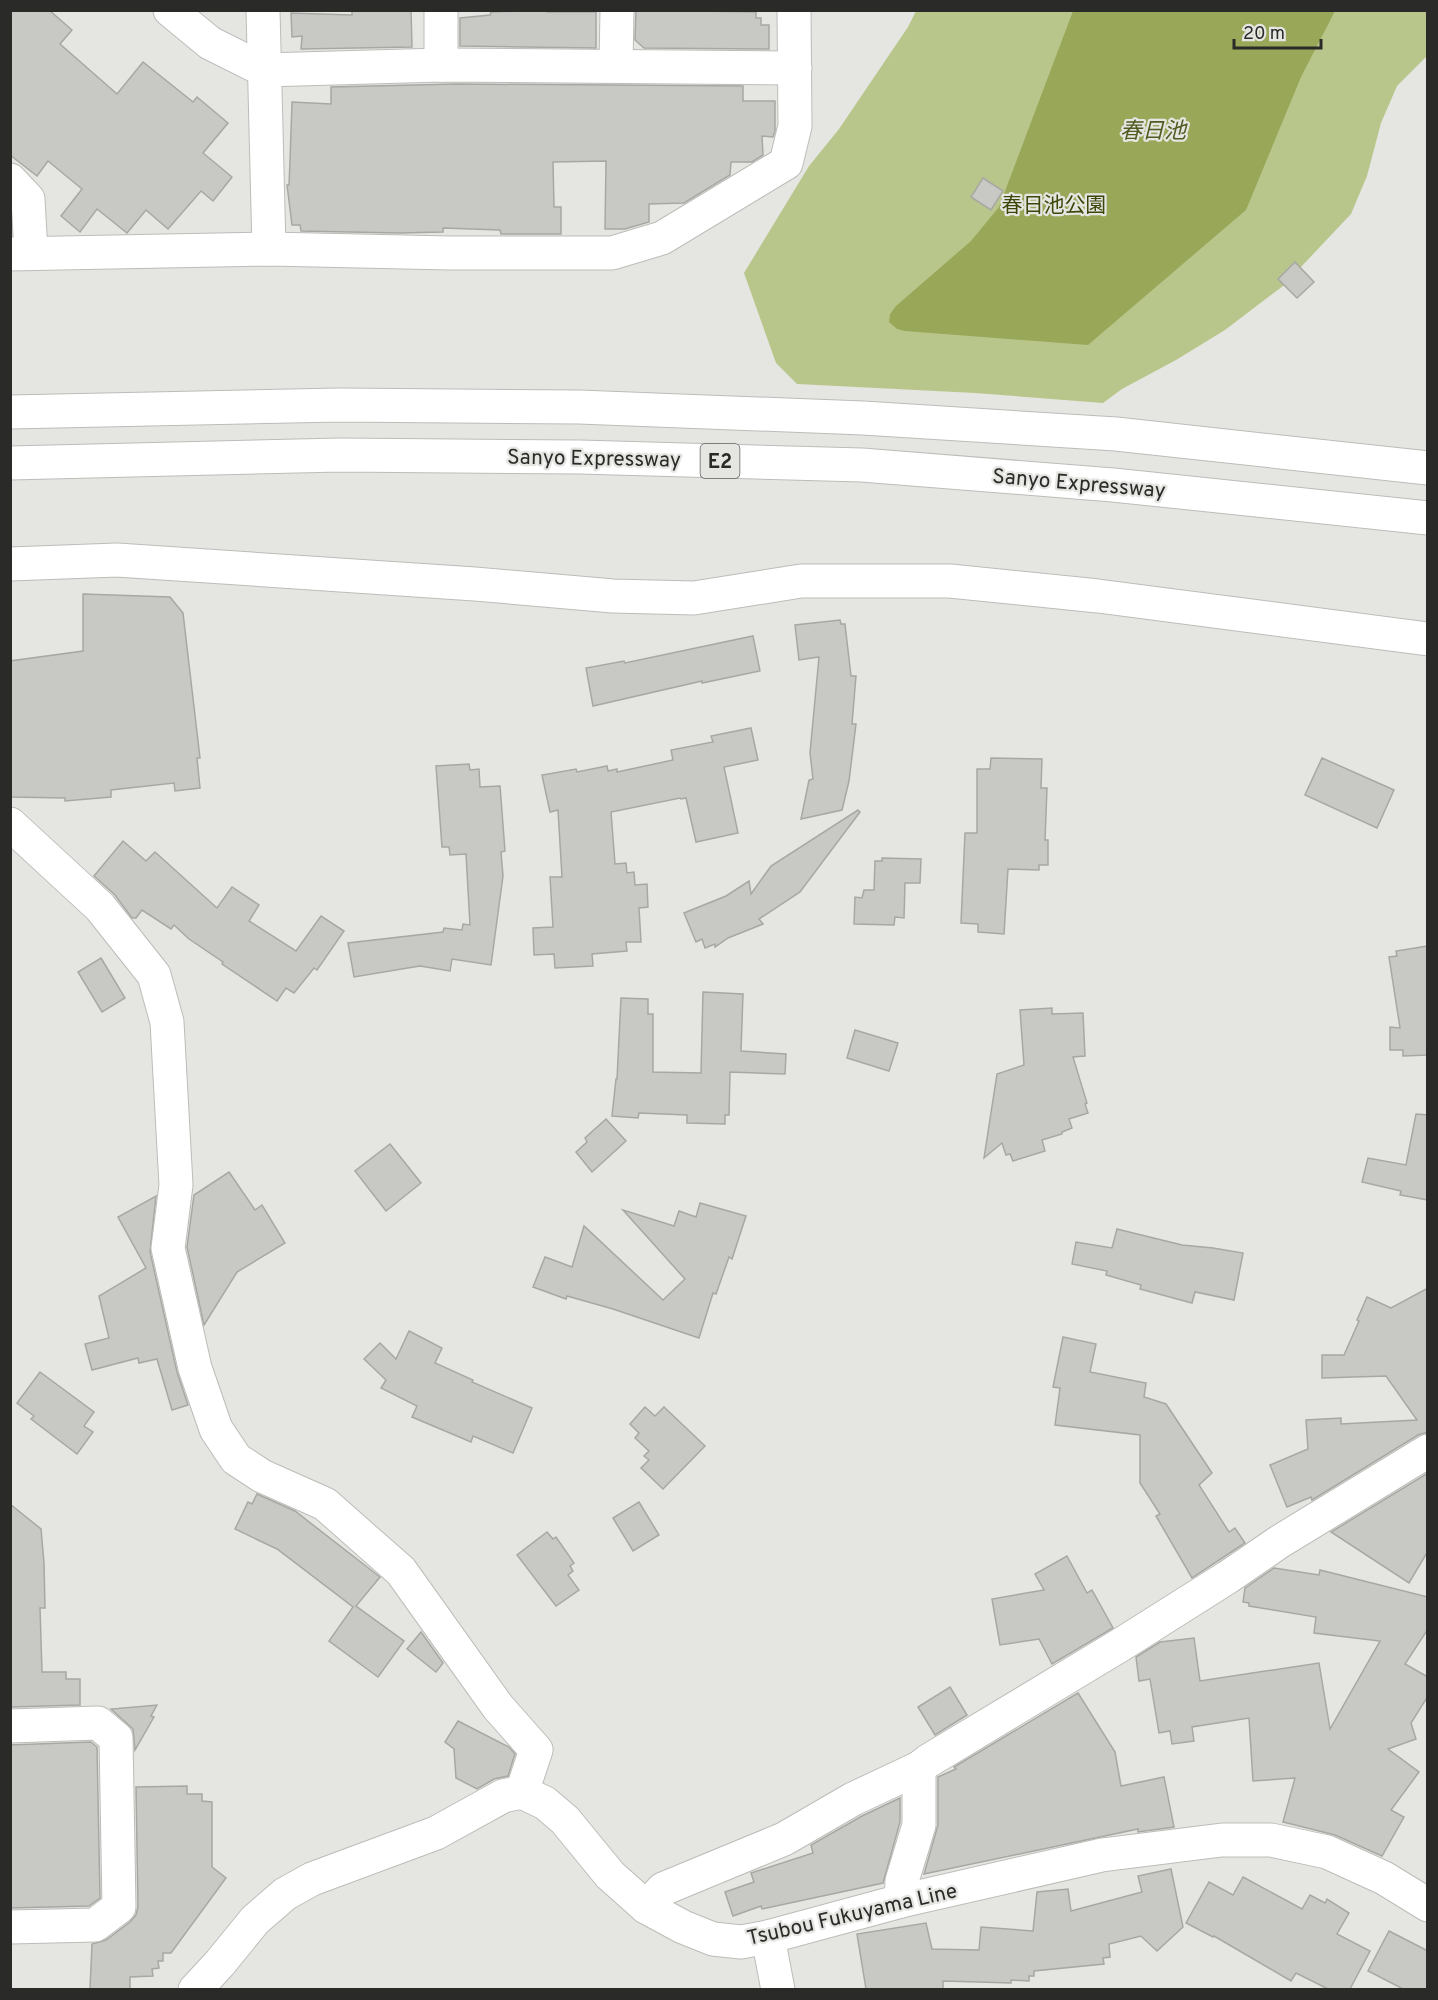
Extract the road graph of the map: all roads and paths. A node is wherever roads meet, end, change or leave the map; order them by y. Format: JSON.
{"nodes":[{"id":1,"x":170,"y":10,"type":"edge"},
{"id":2,"x":263,"y":10,"type":"edge"},
{"id":3,"x":441,"y":10,"type":"edge"},
{"id":4,"x":617,"y":10,"type":"edge"},
{"id":5,"x":794,"y":10,"type":"edge"},
{"id":6,"x":441,"y":65,"type":"junction"},
{"id":7,"x":616,"y":65,"type":"junction"},
{"id":8,"x":795,"y":68,"type":"junction"},
{"id":9,"x":264,"y":70,"type":"junction"},
{"id":10,"x":10,"y":180,"type":"edge"},
{"id":11,"x":269,"y":249,"type":"junction"},
{"id":12,"x":21,"y":254,"type":"edge"},
{"id":13,"x":10,"y":412,"type":"edge"},
{"id":14,"x":10,"y":463,"type":"edge"},
{"id":15,"x":1428,"y":468,"type":"edge"},
{"id":16,"x":1428,"y":518,"type":"edge"},
{"id":17,"x":10,"y":564,"type":"edge"},
{"id":18,"x":1428,"y":639,"type":"edge"},
{"id":19,"x":10,"y":824,"type":"edge"},
{"id":20,"x":1428,"y":1451,"type":"edge"},
{"id":21,"x":10,"y":1726,"type":"edge"},
{"id":22,"x":919,"y":1768,"type":"junction"},
{"id":23,"x":522,"y":1792,"type":"junction"},
{"id":24,"x":901,"y":1901,"type":"junction"},
{"id":25,"x":1428,"y":1905,"type":"edge"},
{"id":26,"x":646,"y":1907,"type":"junction"},
{"id":27,"x":10,"y":1927,"type":"edge"},
{"id":28,"x":768,"y":1937,"type":"junction"},
{"id":29,"x":195,"y":1989,"type":"edge"},
{"id":30,"x":778,"y":1989,"type":"edge"}],
"edges":[{"from":1,"to":9,"type":"main road"},
{"from":2,"to":9,"type":"main road"},
{"from":3,"to":6,"type":"main road"},
{"from":4,"to":7,"type":"main road"},
{"from":5,"to":8,"type":"main road"},
{"from":6,"to":7,"type":"main road"},
{"from":6,"to":9,"type":"main road"},
{"from":7,"to":8,"type":"main road"},
{"from":8,"to":11,"type":"main road"},
{"from":9,"to":11,"type":"main road"},
{"from":10,"to":12,"type":"main road"},
{"from":11,"to":12,"type":"main road"},
{"from":13,"to":15,"type":"main road","number":"E2"},
{"from":14,"to":16,"type":"main road","name":"Sanyo Expressway","number":"E2"},
{"from":17,"to":18,"type":"main road"},
{"from":19,"to":23,"type":"main road"},
{"from":20,"to":22,"type":"main road"},
{"from":21,"to":27,"type":"main road"},
{"from":22,"to":24,"type":"main road"},
{"from":22,"to":26,"type":"main road"},
{"from":23,"to":26,"type":"main road","name":"Tsubou Fukuyama Line"},
{"from":23,"to":29,"type":"main road"},
{"from":24,"to":25,"type":"main road","name":"Tsubou Fukuyama Line"},
{"from":24,"to":28,"type":"main road","name":"Tsubou Fukuyama Line"},
{"from":26,"to":28,"type":"main road","name":"Tsubou Fukuyama Line"},
{"from":28,"to":30,"type":"main road"}]}
